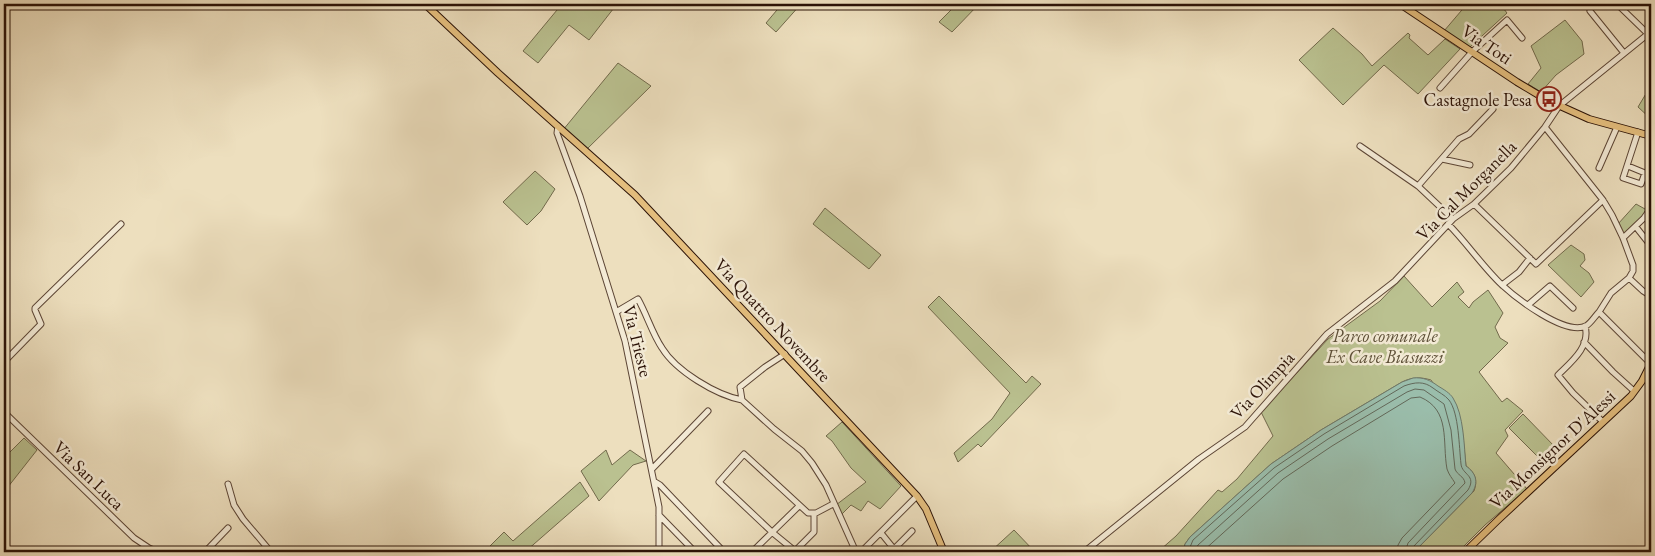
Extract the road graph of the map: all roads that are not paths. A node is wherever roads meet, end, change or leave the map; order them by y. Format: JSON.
{"nodes":[{"id":1,"x":425,"y":4,"type":"edge"},
{"id":2,"x":1400,"y":4,"type":"edge"},
{"id":3,"x":1617,"y":4,"type":"edge"},
{"id":4,"x":1590,"y":11,"type":"dead end"},
{"id":5,"x":1650,"y":33,"type":"edge"},
{"id":6,"x":1522,"y":38,"type":"dead end"},
{"id":7,"x":1472,"y":52,"type":"junction"},
{"id":8,"x":1624,"y":53,"type":"junction"},
{"id":9,"x":1440,"y":88,"type":"dead end"},
{"id":10,"x":1559,"y":106,"type":"junction"},
{"id":11,"x":1494,"y":109,"type":"dead end"},
{"id":12,"x":558,"y":126,"type":"junction"},
{"id":13,"x":1617,"y":127,"type":"junction"},
{"id":14,"x":1545,"y":128,"type":"junction"},
{"id":15,"x":564,"y":132,"type":"junction"},
{"id":16,"x":1638,"y":132,"type":"junction"},
{"id":17,"x":1651,"y":136,"type":"edge"},
{"id":18,"x":561,"y":143,"type":"junction"},
{"id":19,"x":1360,"y":146,"type":"dead end"},
{"id":20,"x":1442,"y":159,"type":"junction"},
{"id":21,"x":1470,"y":165,"type":"dead end"},
{"id":22,"x":1628,"y":166,"type":"dead end"},
{"id":23,"x":1599,"y":168,"type":"dead end"},
{"id":24,"x":1418,"y":186,"type":"junction"},
{"id":25,"x":1603,"y":200,"type":"junction"},
{"id":26,"x":1474,"y":204,"type":"junction"},
{"id":27,"x":1651,"y":208,"type":"edge"},
{"id":28,"x":1453,"y":219,"type":"junction"},
{"id":29,"x":121,"y":224,"type":"dead end"},
{"id":30,"x":1448,"y":224,"type":"junction"},
{"id":31,"x":1636,"y":227,"type":"junction"},
{"id":32,"x":1623,"y":238,"type":"junction"},
{"id":33,"x":1651,"y":246,"type":"edge"},
{"id":34,"x":1530,"y":258,"type":"junction"},
{"id":35,"x":1407,"y":268,"type":"joint"},
{"id":36,"x":1629,"y":278,"type":"junction"},
{"id":37,"x":1502,"y":285,"type":"junction"},
{"id":38,"x":1651,"y":296,"type":"edge"},
{"id":39,"x":1528,"y":305,"type":"junction"},
{"id":40,"x":1573,"y":308,"type":"dead end"},
{"id":41,"x":616,"y":312,"type":"junction"},
{"id":42,"x":1599,"y":312,"type":"junction"},
{"id":43,"x":1585,"y":326,"type":"junction"},
{"id":44,"x":1584,"y":342,"type":"junction"},
{"id":45,"x":785,"y":354,"type":"junction"},
{"id":46,"x":4,"y":362,"type":"edge"},
{"id":47,"x":1651,"y":363,"type":"edge"},
{"id":48,"x":1634,"y":391,"type":"junction"},
{"id":49,"x":742,"y":400,"type":"junction"},
{"id":50,"x":708,"y":411,"type":"dead end"},
{"id":51,"x":4,"y":412,"type":"edge"},
{"id":52,"x":1603,"y":422,"type":"junction"},
{"id":53,"x":652,"y":469,"type":"junction"},
{"id":54,"x":655,"y":482,"type":"junction"},
{"id":55,"x":228,"y":484,"type":"dead end"},
{"id":56,"x":917,"y":496,"type":"junction"},
{"id":57,"x":833,"y":504,"type":"junction"},
{"id":58,"x":799,"y":506,"type":"junction"},
{"id":59,"x":814,"y":514,"type":"junction"},
{"id":60,"x":659,"y":515,"type":"junction"},
{"id":61,"x":228,"y":528,"type":"dead end"},
{"id":62,"x":912,"y":531,"type":"dead end"},
{"id":63,"x":773,"y":533,"type":"junction"},
{"id":64,"x":880,"y":533,"type":"junction"},
{"id":65,"x":892,"y":551,"type":"edge"},
{"id":66,"x":158,"y":552,"type":"edge"},
{"id":67,"x":205,"y":552,"type":"edge"},
{"id":68,"x":271,"y":552,"type":"edge"},
{"id":69,"x":659,"y":552,"type":"edge"},
{"id":70,"x":694,"y":552,"type":"edge"},
{"id":71,"x":724,"y":552,"type":"edge"},
{"id":72,"x":752,"y":552,"type":"edge"},
{"id":73,"x":856,"y":552,"type":"edge"},
{"id":74,"x":861,"y":552,"type":"edge"},
{"id":75,"x":944,"y":552,"type":"edge"},
{"id":76,"x":1084,"y":552,"type":"edge"},
{"id":77,"x":1465,"y":552,"type":"edge"}],
"edges":[{"from":1,"to":12,"type":"main road"},
{"from":2,"to":7,"type":"main road","name":"Via Toti"},
{"from":3,"to":5,"type":"street"},
{"from":4,"to":8,"type":"street"},
{"from":5,"to":8,"type":"street","name":"Via Cal Morganella"},
{"from":6,"to":7,"type":"street"},
{"from":7,"to":9,"type":"street"},
{"from":7,"to":10,"type":"main road","name":"Via Toti"},
{"from":8,"to":10,"type":"street","name":"Via Cal Morganella"},
{"from":10,"to":13,"type":"main road","name":"Via Toti"},
{"from":10,"to":14,"type":"street","name":"Via Cal Morganella"},
{"from":11,"to":20,"type":"street"},
{"from":12,"to":15,"type":"main road","name":"Via Quattro Novembre"},
{"from":12,"to":18,"type":"street","name":"Via Trieste"},
{"from":13,"to":16,"type":"main road","name":"Via Toti"},
{"from":13,"to":23,"type":"street"},
{"from":14,"to":25,"type":"street"},
{"from":14,"to":26,"type":"street","name":"Via Cal Morganella"},
{"from":15,"to":18,"type":"street"},
{"from":15,"to":45,"type":"main road","name":"Via Quattro Novembre"},
{"from":16,"to":17,"type":"main road","name":"Via Toti"},
{"from":16,"to":22,"type":"street"},
{"from":18,"to":41,"type":"street","name":"Via Trieste"},
{"from":19,"to":24,"type":"street"},
{"from":20,"to":21,"type":"street"},
{"from":20,"to":24,"type":"street"},
{"from":24,"to":28,"type":"street"},
{"from":25,"to":32,"type":"street"},
{"from":25,"to":34,"type":"street"},
{"from":26,"to":28,"type":"street","name":"Via Cal Morganella"},
{"from":26,"to":34,"type":"street"},
{"from":27,"to":31,"type":"street"},
{"from":28,"to":30,"type":"street","name":"Via Cal Morganella"},
{"from":29,"to":46,"type":"street"},
{"from":30,"to":35,"type":"street","name":"Via Cal Morganella"},
{"from":30,"to":37,"type":"street"},
{"from":31,"to":32,"type":"street"},
{"from":31,"to":33,"type":"street"},
{"from":32,"to":36,"type":"street"},
{"from":34,"to":37,"type":"street"},
{"from":35,"to":76,"type":"street","name":"Via Olimpia"},
{"from":36,"to":38,"type":"street"},
{"from":36,"to":42,"type":"street"},
{"from":37,"to":39,"type":"street"},
{"from":39,"to":40,"type":"street"},
{"from":39,"to":43,"type":"street"},
{"from":41,"to":49,"type":"street"},
{"from":41,"to":53,"type":"street","name":"Via Trieste"},
{"from":42,"to":43,"type":"street"},
{"from":42,"to":47,"type":"street"},
{"from":43,"to":44,"type":"street"},
{"from":44,"to":48,"type":"street"},
{"from":44,"to":52,"type":"street"},
{"from":45,"to":49,"type":"street"},
{"from":45,"to":56,"type":"main road","name":"Via Quattro Novembre"},
{"from":47,"to":48,"type":"main road","name":"Via Monsignor D'Alessi"},
{"from":48,"to":52,"type":"main road","name":"Via Monsignor D'Alessi"},
{"from":49,"to":57,"type":"street"},
{"from":50,"to":53,"type":"street"},
{"from":51,"to":66,"type":"street","name":"Via San Luca"},
{"from":52,"to":77,"type":"main road","name":"Via Monsignor D'Alessi"},
{"from":53,"to":54,"type":"street","name":"Via Trieste"},
{"from":54,"to":60,"type":"street","name":"Via Trieste"},
{"from":54,"to":71,"type":"street"},
{"from":55,"to":68,"type":"street"},
{"from":56,"to":64,"type":"street"},
{"from":56,"to":75,"type":"main road","name":"Via Quattro Novembre"},
{"from":57,"to":59,"type":"street"},
{"from":57,"to":73,"type":"street"},
{"from":58,"to":59,"type":"street"},
{"from":58,"to":63,"type":"street"},
{"from":58,"to":63,"type":"street"},
{"from":59,"to":63,"type":"street"},
{"from":60,"to":69,"type":"street","name":"Via Trieste"},
{"from":60,"to":70,"type":"street"},
{"from":61,"to":67,"type":"street"},
{"from":62,"to":65,"type":"street"},
{"from":63,"to":72,"type":"street"},
{"from":64,"to":65,"type":"street"},
{"from":64,"to":74,"type":"street"}]}
